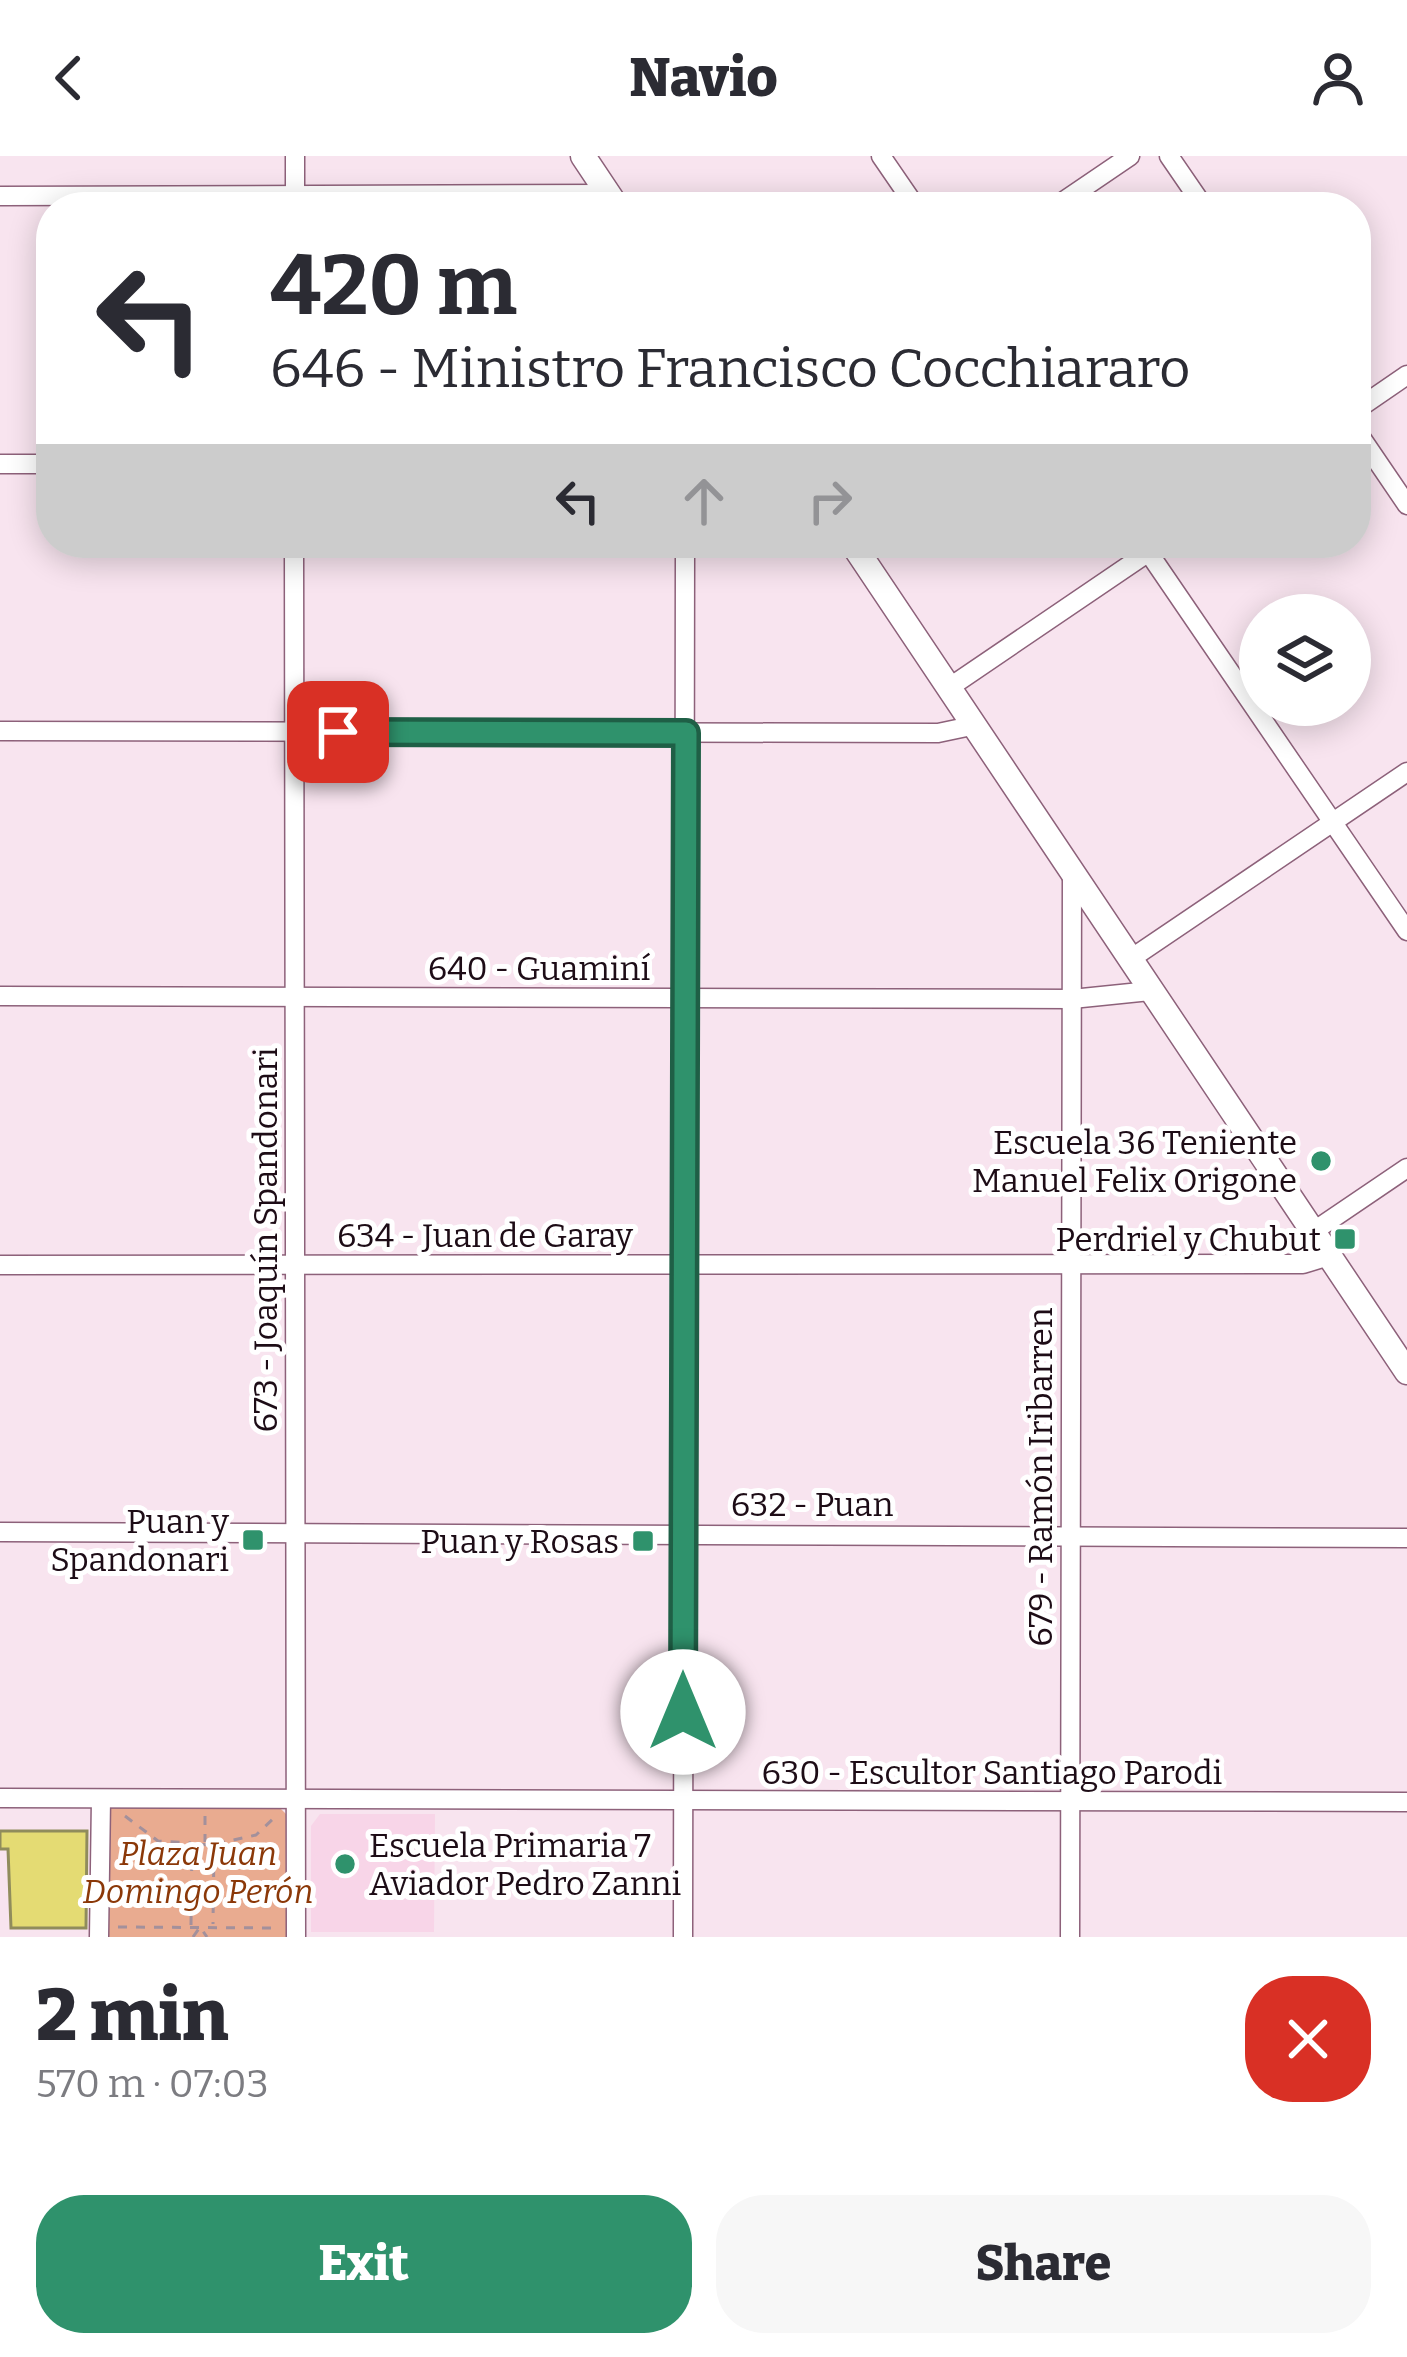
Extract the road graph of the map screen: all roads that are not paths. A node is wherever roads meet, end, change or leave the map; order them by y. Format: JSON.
{"nodes":[{"id":1,"x":295,"y":156,"type":"edge"},
{"id":2,"x":583,"y":156,"type":"edge"},
{"id":3,"x":881,"y":156,"type":"edge"},
{"id":4,"x":1130,"y":156,"type":"edge"},
{"id":5,"x":1169,"y":156,"type":"edge"},
{"id":6,"x":295,"y":192,"type":"edge"},
{"id":7,"x":607,"y":192,"type":"edge"},
{"id":8,"x":906,"y":192,"type":"edge"},
{"id":9,"x":1077,"y":192,"type":"edge"},
{"id":10,"x":1194,"y":192,"type":"edge"},
{"id":11,"x":0,"y":196,"type":"edge"},
{"id":12,"x":36,"y":197,"type":"edge"},
{"id":13,"x":1407,"y":375,"type":"edge"},
{"id":14,"x":1371,"y":400,"type":"edge"},
{"id":15,"x":1371,"y":452,"type":"edge"},
{"id":16,"x":0,"y":464,"type":"edge"},
{"id":17,"x":36,"y":464,"type":"edge"},
{"id":18,"x":1407,"y":505,"type":"edge"},
{"id":19,"x":294,"y":558,"type":"edge"},
{"id":20,"x":685,"y":558,"type":"edge"},
{"id":21,"x":862,"y":558,"type":"edge"},
{"id":22,"x":1134,"y":558,"type":"edge"},
{"id":23,"x":1159,"y":558,"type":"edge"},
{"id":24,"x":950,"y":687,"type":"junction"},
{"id":25,"x":976,"y":725,"type":"junction"},
{"id":26,"x":0,"y":731,"type":"edge"},
{"id":27,"x":294,"y":731,"type":"junction"},
{"id":28,"x":686,"y":733,"type":"junction"},
{"id":29,"x":1407,"y":772,"type":"edge"},
{"id":30,"x":1333,"y":822,"type":"junction"},
{"id":31,"x":1072,"y":873,"type":"junction"},
{"id":32,"x":1407,"y":931,"type":"edge"},
{"id":33,"x":1129,"y":960,"type":"junction"},
{"id":34,"x":1150,"y":992,"type":"junction"},
{"id":35,"x":0,"y":996,"type":"edge"},
{"id":36,"x":294,"y":998,"type":"junction"},
{"id":37,"x":682,"y":998,"type":"junction"},
{"id":38,"x":1072,"y":999,"type":"junction"},
{"id":39,"x":1407,"y":1168,"type":"edge"},
{"id":40,"x":1314,"y":1231,"type":"junction"},
{"id":41,"x":1329,"y":1256,"type":"junction"},
{"id":42,"x":0,"y":1265,"type":"edge"},
{"id":43,"x":295,"y":1265,"type":"junction"},
{"id":44,"x":683,"y":1265,"type":"junction"},
{"id":45,"x":1070,"y":1265,"type":"junction"},
{"id":46,"x":1407,"y":1372,"type":"edge"},
{"id":47,"x":0,"y":1532,"type":"edge"},
{"id":48,"x":295,"y":1533,"type":"junction"},
{"id":49,"x":684,"y":1533,"type":"junction"},
{"id":50,"x":1070,"y":1535,"type":"junction"},
{"id":51,"x":1407,"y":1538,"type":"edge"},
{"id":52,"x":0,"y":1798,"type":"edge"},
{"id":53,"x":296,"y":1798,"type":"junction"},
{"id":54,"x":101,"y":1799,"type":"junction"},
{"id":55,"x":683,"y":1800,"type":"junction"},
{"id":56,"x":1407,"y":1802,"type":"edge"},
{"id":57,"x":1070,"y":1803,"type":"junction"},
{"id":58,"x":99,"y":1932,"type":"edge"},
{"id":59,"x":296,"y":1933,"type":"edge"},
{"id":60,"x":683,"y":1937,"type":"edge"},
{"id":61,"x":1070,"y":1937,"type":"edge"}],
"edges":[{"from":1,"to":6,"type":"street"},
{"from":2,"to":7,"type":"main road"},
{"from":3,"to":8,"type":"street"},
{"from":4,"to":9,"type":"street"},
{"from":5,"to":10,"type":"street"},
{"from":11,"to":12,"type":"street"},
{"from":13,"to":14,"type":"street"},
{"from":15,"to":18,"type":"street"},
{"from":16,"to":17,"type":"street"},
{"from":19,"to":27,"type":"street","name":"673 - Joaquín Spandonari"},
{"from":20,"to":28,"type":"street"},
{"from":21,"to":24,"type":"main road"},
{"from":22,"to":24,"type":"street"},
{"from":23,"to":30,"type":"street"},
{"from":24,"to":25,"type":"main road"},
{"from":25,"to":28,"type":"street"},
{"from":25,"to":31,"type":"main road"},
{"from":26,"to":27,"type":"street"},
{"from":27,"to":28,"type":"street"},
{"from":27,"to":36,"type":"street","name":"673 - Joaquín Spandonari"},
{"from":28,"to":37,"type":"street"},
{"from":29,"to":30,"type":"street"},
{"from":30,"to":32,"type":"street"},
{"from":30,"to":33,"type":"street"},
{"from":31,"to":33,"type":"main road"},
{"from":31,"to":38,"type":"street","name":"679 - Ramón Iribarren"},
{"from":33,"to":34,"type":"main road"},
{"from":34,"to":38,"type":"street","name":"640 - Guaminí"},
{"from":34,"to":40,"type":"main road"},
{"from":35,"to":36,"type":"street","name":"640 - Guaminí"},
{"from":36,"to":37,"type":"street","name":"640 - Guaminí"},
{"from":36,"to":43,"type":"street","name":"673 - Joaquín Spandonari"},
{"from":37,"to":38,"type":"street","name":"640 - Guaminí"},
{"from":37,"to":44,"type":"street"},
{"from":38,"to":45,"type":"street","name":"679 - Ramón Iribarren"},
{"from":39,"to":40,"type":"street"},
{"from":40,"to":41,"type":"main road"},
{"from":41,"to":45,"type":"street","name":"634 - Juan de Garay"},
{"from":41,"to":46,"type":"main road"},
{"from":42,"to":43,"type":"street","name":"634 - Juan de Garay"},
{"from":43,"to":44,"type":"street","name":"634 - Juan de Garay"},
{"from":43,"to":48,"type":"street","name":"673 - Joaquín Spandonari"},
{"from":44,"to":45,"type":"street","name":"634 - Juan de Garay"},
{"from":44,"to":49,"type":"street"},
{"from":45,"to":50,"type":"street","name":"679 - Ramón Iribarren"},
{"from":47,"to":48,"type":"street","name":"632 - Puan"},
{"from":48,"to":49,"type":"street","name":"632 - Puan"},
{"from":48,"to":53,"type":"street","name":"673 - Joaquín Spandonari"},
{"from":49,"to":50,"type":"street","name":"632 - Puan"},
{"from":49,"to":55,"type":"street"},
{"from":50,"to":51,"type":"street","name":"632 - Puan"},
{"from":50,"to":57,"type":"street","name":"679 - Ramón Iribarren"},
{"from":52,"to":54,"type":"street","name":"630 - Escultor Santiago Parodi"},
{"from":53,"to":54,"type":"street","name":"630 - Escultor Santiago Parodi"},
{"from":53,"to":55,"type":"street","name":"630 - Escultor Santiago Parodi"},
{"from":53,"to":59,"type":"street","name":"673 - Joaquín Spandonari"},
{"from":54,"to":58,"type":"street"},
{"from":55,"to":57,"type":"street","name":"630 - Escultor Santiago Parodi"},
{"from":55,"to":60,"type":"street"},
{"from":56,"to":57,"type":"street","name":"630 - Escultor Santiago Parodi"},
{"from":57,"to":61,"type":"street","name":"679 - Ramón Iribarren"}]}
